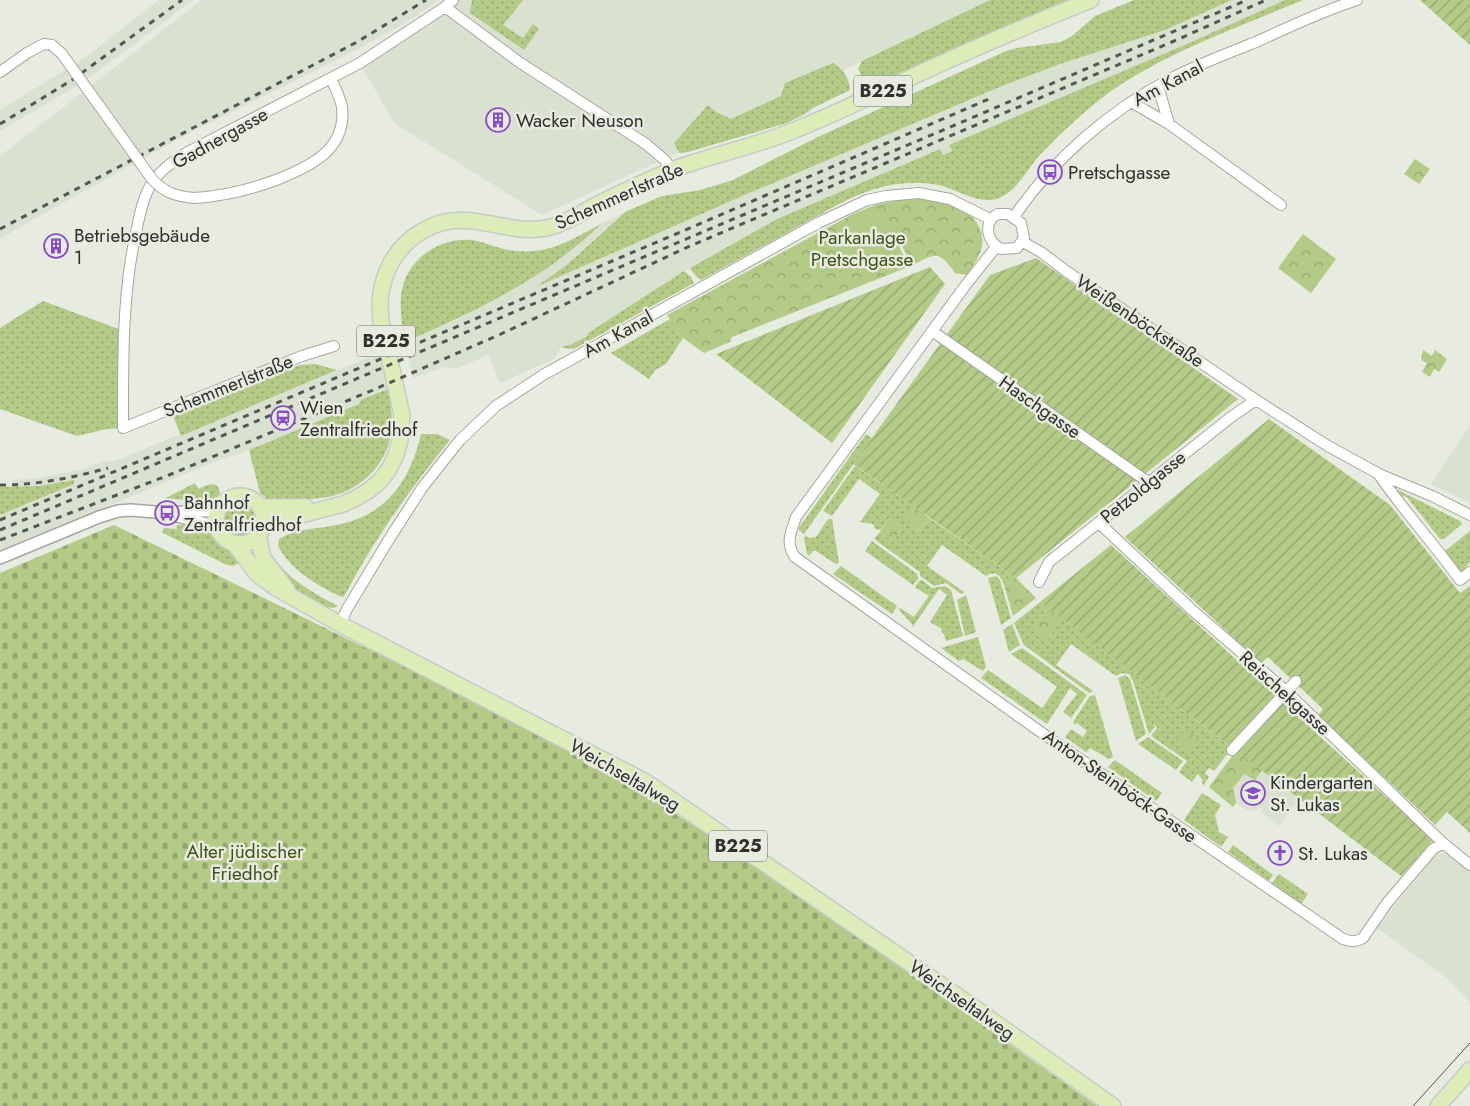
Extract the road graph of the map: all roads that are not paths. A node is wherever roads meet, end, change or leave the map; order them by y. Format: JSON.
{"nodes":[{"id":1,"x":1091,"y":0,"type":"edge"},
{"id":2,"x":1357,"y":0,"type":"edge"},
{"id":3,"x":449,"y":4,"type":"edge"},
{"id":4,"x":0,"y":72,"type":"edge"},
{"id":5,"x":331,"y":78,"type":"junction"},
{"id":6,"x":1158,"y":86,"type":"junction"},
{"id":7,"x":1132,"y":102,"type":"junction"},
{"id":8,"x":1169,"y":124,"type":"junction"},
{"id":9,"x":670,"y":171,"type":"junction"},
{"id":10,"x":1281,"y":205,"type":"dead end"},
{"id":11,"x":1014,"y":216,"type":"junction"},
{"id":12,"x":990,"y":219,"type":"junction"},
{"id":13,"x":1023,"y":242,"type":"junction"},
{"id":14,"x":996,"y":247,"type":"junction"},
{"id":15,"x":932,"y":332,"type":"junction"},
{"id":16,"x":334,"y":346,"type":"dead end"},
{"id":17,"x":1256,"y":400,"type":"junction"},
{"id":18,"x":123,"y":428,"type":"joint"},
{"id":19,"x":1379,"y":474,"type":"junction"},
{"id":20,"x":1148,"y":482,"type":"junction"},
{"id":21,"x":260,"y":507,"type":"junction"},
{"id":22,"x":327,"y":508,"type":"junction"},
{"id":23,"x":218,"y":510,"type":"junction"},
{"id":24,"x":167,"y":513,"type":"junction"},
{"id":25,"x":1470,"y":515,"type":"edge"},
{"id":26,"x":1099,"y":523,"type":"junction"},
{"id":27,"x":217,"y":527,"type":"junction"},
{"id":28,"x":261,"y":530,"type":"junction"},
{"id":29,"x":234,"y":543,"type":"junction"},
{"id":30,"x":0,"y":558,"type":"edge"},
{"id":31,"x":1470,"y":572,"type":"edge"},
{"id":32,"x":1039,"y":582,"type":"dead end"},
{"id":33,"x":291,"y":595,"type":"junction"},
{"id":34,"x":340,"y":624,"type":"junction"},
{"id":35,"x":1296,"y":681,"type":"dead end"},
{"id":36,"x":1287,"y":692,"type":"junction"},
{"id":37,"x":1232,"y":750,"type":"dead end"},
{"id":38,"x":1443,"y":843,"type":"junction"},
{"id":39,"x":1470,"y":865,"type":"edge"},
{"id":40,"x":1470,"y":1070,"type":"edge"},
{"id":41,"x":1113,"y":1106,"type":"edge"},
{"id":42,"x":1438,"y":1106,"type":"edge"}],
"edges":[{"from":1,"to":9,"type":"main road","name":"Schemmerlstraße","number":"B225"},
{"from":2,"to":6,"type":"street","name":"Am Kanal"},
{"from":3,"to":5,"type":"street","name":"Gadnergasse"},
{"from":3,"to":9,"type":"street"},
{"from":4,"to":5,"type":"street","bridge":true},
{"from":5,"to":18,"type":"street","name":"Gadnergasse"},
{"from":6,"to":7,"type":"street","name":"Am Kanal"},
{"from":6,"to":8,"type":"street"},
{"from":7,"to":8,"type":"street"},
{"from":7,"to":11,"type":"street","name":"Am Kanal"},
{"from":8,"to":10,"type":"street"},
{"from":9,"to":22,"type":"main road","name":"Schemmerlstraße","number":"B225"},
{"from":11,"to":12,"type":"street"},
{"from":11,"to":13,"type":"street"},
{"from":12,"to":14,"type":"street"},
{"from":12,"to":34,"type":"street","name":"Am Kanal"},
{"from":13,"to":14,"type":"street"},
{"from":13,"to":17,"type":"street","name":"Weißenböckstraße"},
{"from":14,"to":15,"type":"street"},
{"from":15,"to":20,"type":"street","name":"Haschgasse"},
{"from":15,"to":38,"type":"street","name":"Anton-Steinböck-Gasse"},
{"from":16,"to":18,"type":"street","name":"Schemmerlstraße"},
{"from":17,"to":19,"type":"street","name":"Weißenböckstraße"},
{"from":17,"to":20,"type":"street","name":"Petzoldgasse"},
{"from":19,"to":25,"type":"street","name":"Weißenböckstraße"},
{"from":19,"to":31,"type":"street"},
{"from":20,"to":26,"type":"street","name":"Petzoldgasse"},
{"from":21,"to":22,"type":"main road","number":"B225"},
{"from":21,"to":23,"type":"main road","number":"B225"},
{"from":21,"to":28,"type":"main road","name":"Weichseltalweg","number":"B225"},
{"from":22,"to":28,"type":"main road","number":"B225"},
{"from":23,"to":24,"type":"street"},
{"from":23,"to":27,"type":"main road"},
{"from":24,"to":27,"type":"street"},
{"from":24,"to":30,"type":"street"},
{"from":26,"to":32,"type":"street","name":"Petzoldgasse"},
{"from":26,"to":36,"type":"street","name":"Reischekgasse"},
{"from":27,"to":29,"type":"main road","name":"Weichseltalweg","number":"B225"},
{"from":28,"to":29,"type":"main road","number":"B225"},
{"from":28,"to":33,"type":"main road","name":"Weichseltalweg","number":"B225"},
{"from":29,"to":33,"type":"main road","name":"Weichseltalweg","number":"B225"},
{"from":33,"to":34,"type":"main road","name":"Weichseltalweg","number":"B225"},
{"from":34,"to":41,"type":"main road","name":"Weichseltalweg","number":"B225"},
{"from":35,"to":36,"type":"street"},
{"from":36,"to":37,"type":"street"},
{"from":36,"to":38,"type":"street","name":"Reischekgasse"},
{"from":38,"to":39,"type":"street","name":"Reischekgasse"},
{"from":40,"to":42,"type":"main road"}]}
